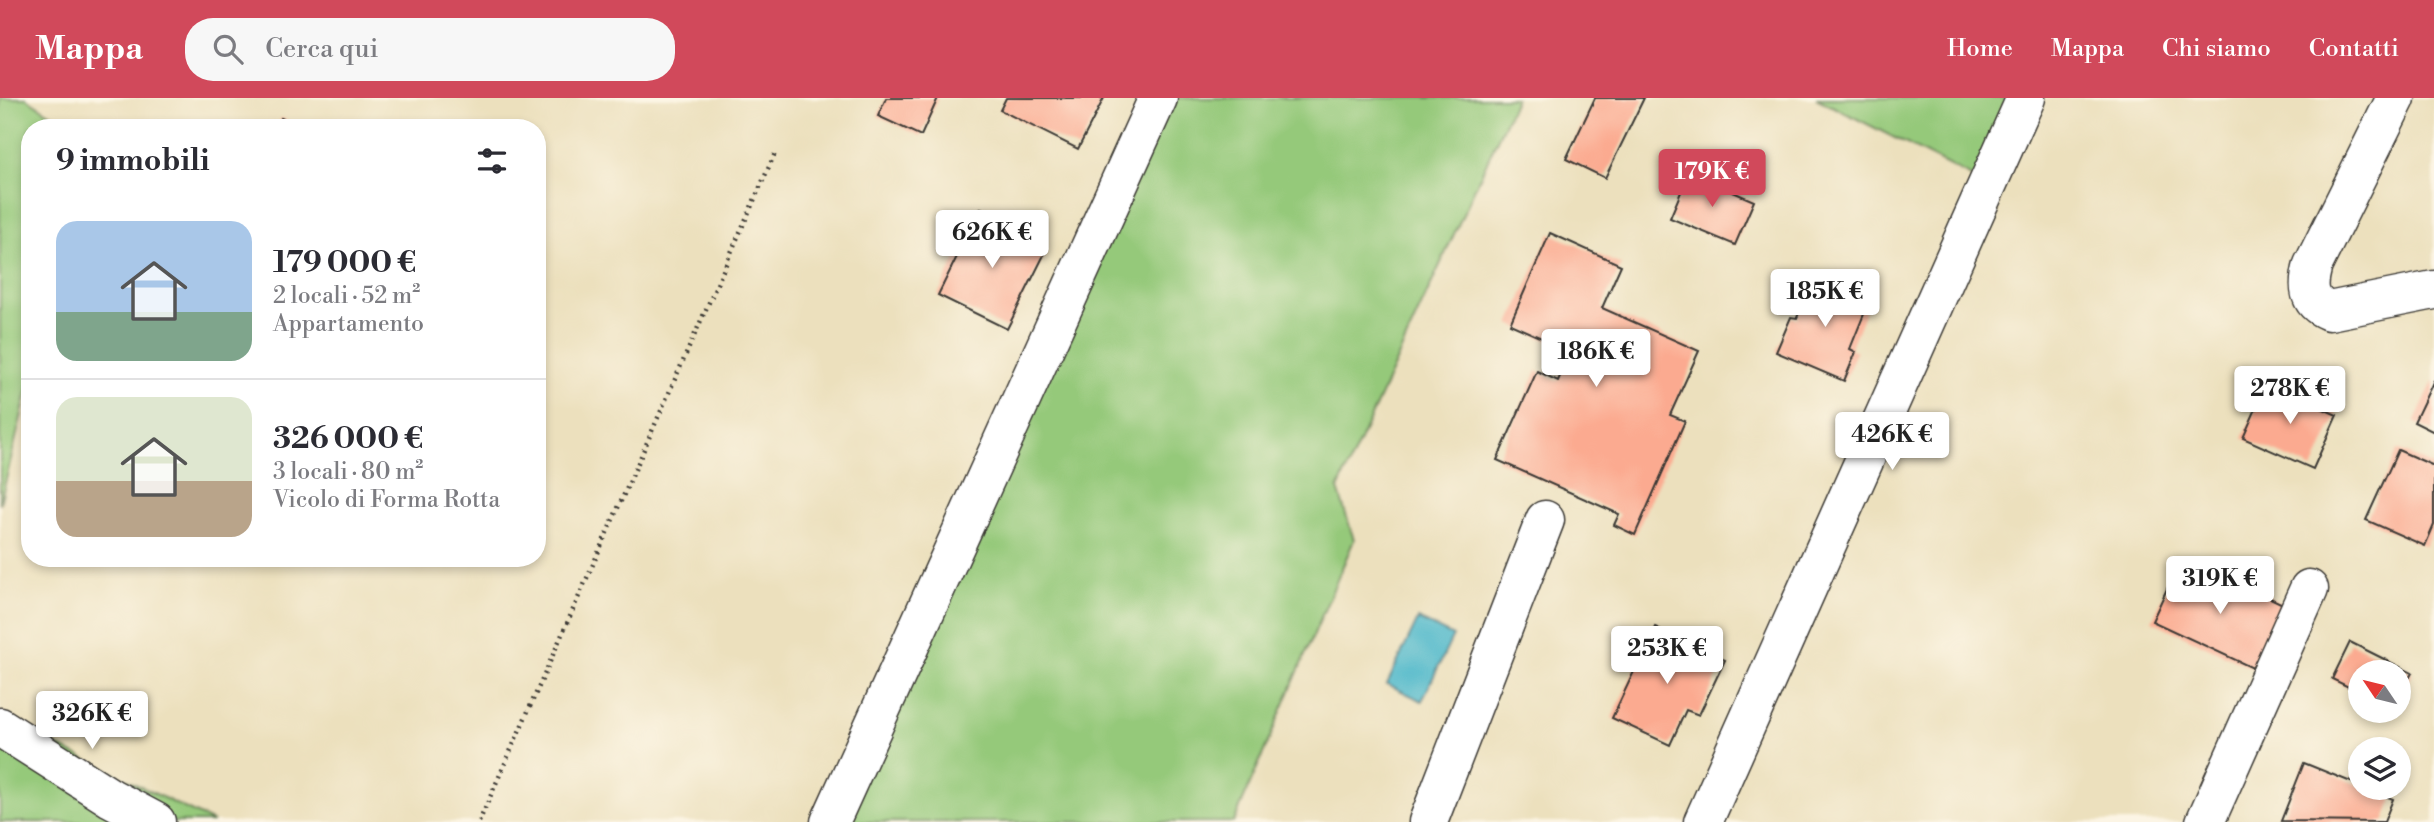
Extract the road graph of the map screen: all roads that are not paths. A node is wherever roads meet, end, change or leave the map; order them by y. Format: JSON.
{"nodes":[{"id":1,"x":1158,"y":98,"type":"edge"},
{"id":2,"x":2026,"y":98,"type":"edge"},
{"id":3,"x":2396,"y":98,"type":"edge"},
{"id":4,"x":2434,"y":290,"type":"edge"},
{"id":5,"x":1545,"y":520,"type":"dead end"},
{"id":6,"x":2309,"y":589,"type":"dead end"},
{"id":7,"x":0,"y":727,"type":"edge"},
{"id":8,"x":156,"y":822,"type":"edge"},
{"id":9,"x":830,"y":822,"type":"edge"},
{"id":10,"x":1428,"y":822,"type":"edge"},
{"id":11,"x":1703,"y":822,"type":"edge"},
{"id":12,"x":2205,"y":822,"type":"edge"}],
"edges":[{"from":1,"to":9,"type":"street"},
{"from":2,"to":11,"type":"street"},
{"from":3,"to":4,"type":"street"},
{"from":5,"to":10,"type":"street"},
{"from":6,"to":12,"type":"street"},
{"from":7,"to":8,"type":"street"}]}
